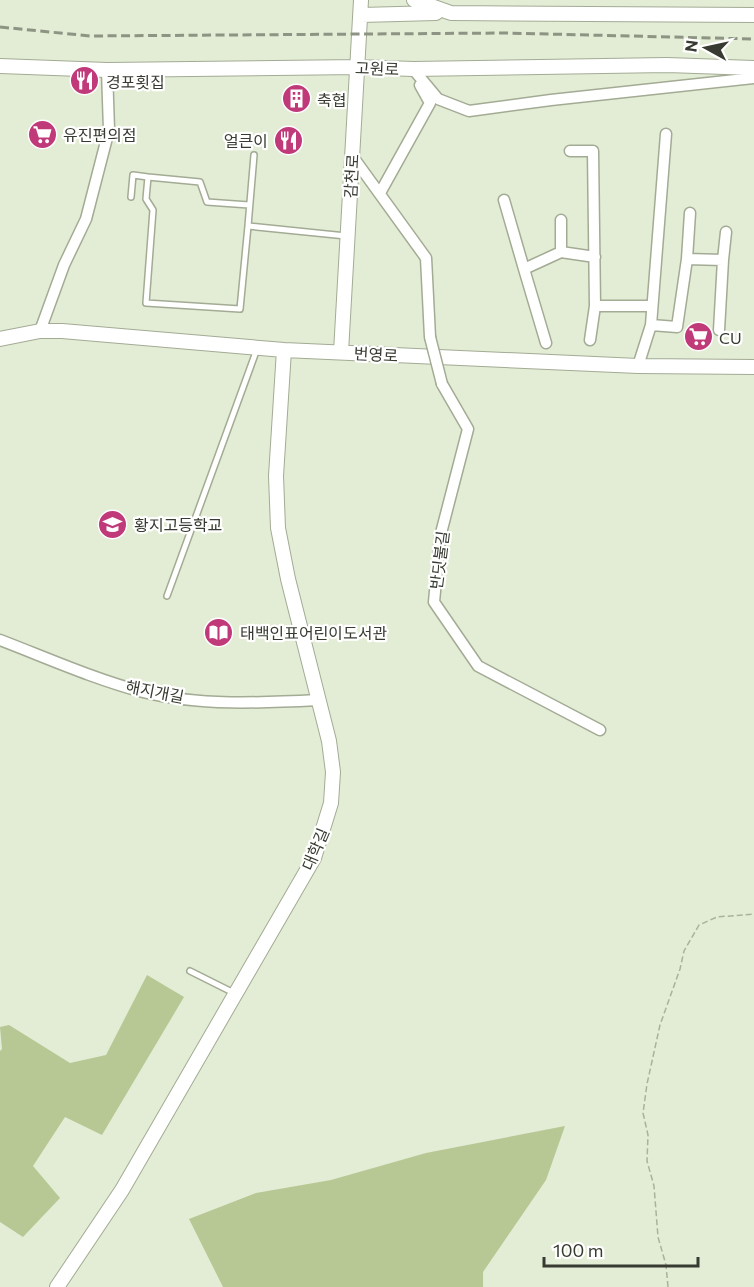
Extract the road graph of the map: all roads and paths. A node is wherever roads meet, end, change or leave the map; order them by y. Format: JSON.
{"nodes":[{"id":1,"x":362,"y":0,"type":"edge"},
{"id":2,"x":414,"y":0,"type":"edge"},
{"id":3,"x":451,"y":13,"type":"junction"},
{"id":4,"x":361,"y":15,"type":"junction"},
{"id":5,"x":754,"y":15,"type":"edge"},
{"id":6,"x":0,"y":66,"type":"edge"},
{"id":7,"x":358,"y":68,"type":"junction"},
{"id":8,"x":412,"y":69,"type":"junction"},
{"id":9,"x":107,"y":70,"type":"junction"},
{"id":10,"x":753,"y":73,"type":"edge"},
{"id":11,"x":666,"y":134,"type":"dead end"},
{"id":12,"x":570,"y":151,"type":"dead end"},
{"id":13,"x":254,"y":155,"type":"dead end"},
{"id":14,"x":352,"y":157,"type":"junction"},
{"id":15,"x":148,"y":177,"type":"junction"},
{"id":16,"x":380,"y":193,"type":"junction"},
{"id":17,"x":131,"y":197,"type":"dead end"},
{"id":18,"x":504,"y":200,"type":"dead end"},
{"id":19,"x":249,"y":205,"type":"junction"},
{"id":20,"x":690,"y":213,"type":"dead end"},
{"id":21,"x":561,"y":220,"type":"dead end"},
{"id":22,"x":248,"y":226,"type":"junction"},
{"id":23,"x":726,"y":232,"type":"dead end"},
{"id":24,"x":348,"y":236,"type":"junction"},
{"id":25,"x":561,"y":252,"type":"junction"},
{"id":26,"x":595,"y":256,"type":"junction"},
{"id":27,"x":687,"y":259,"type":"junction"},
{"id":28,"x":723,"y":260,"type":"junction"},
{"id":29,"x":524,"y":269,"type":"junction"},
{"id":30,"x":595,"y":306,"type":"junction"},
{"id":31,"x":652,"y":306,"type":"junction"},
{"id":32,"x":651,"y":325,"type":"junction"},
{"id":33,"x":719,"y":330,"type":"dead end"},
{"id":34,"x":40,"y":331,"type":"junction"},
{"id":35,"x":0,"y":339,"type":"edge"},
{"id":36,"x":590,"y":340,"type":"dead end"},
{"id":37,"x":546,"y":343,"type":"dead end"},
{"id":38,"x":257,"y":348,"type":"junction"},
{"id":39,"x":284,"y":350,"type":"junction"},
{"id":40,"x":341,"y":352,"type":"junction"},
{"id":41,"x":638,"y":366,"type":"junction"},
{"id":42,"x":754,"y":367,"type":"edge"},
{"id":43,"x":167,"y":596,"type":"dead end"},
{"id":44,"x":0,"y":640,"type":"edge"},
{"id":45,"x":318,"y":700,"type":"junction"},
{"id":46,"x":600,"y":730,"type":"dead end"},
{"id":47,"x":754,"y":914,"type":"edge"},
{"id":48,"x":190,"y":971,"type":"dead end"},
{"id":49,"x":236,"y":994,"type":"junction"},
{"id":50,"x":57,"y":1287,"type":"edge"},
{"id":51,"x":668,"y":1287,"type":"edge"}],
"edges":[{"from":1,"to":4,"type":"street","name":"감천로"},
{"from":2,"to":3,"type":"street"},
{"from":3,"to":4,"type":"street"},
{"from":3,"to":5,"type":"street"},
{"from":4,"to":7,"type":"street","name":"감천로"},
{"from":6,"to":9,"type":"street","name":"고원로"},
{"from":7,"to":8,"type":"street","name":"고원로"},
{"from":7,"to":9,"type":"street","name":"고원로"},
{"from":7,"to":14,"type":"street","name":"감천로"},
{"from":8,"to":10,"type":"street","name":"고원로"},
{"from":8,"to":10,"type":"street"},
{"from":8,"to":16,"type":"street"},
{"from":9,"to":34,"type":"street"},
{"from":11,"to":31,"type":"street"},
{"from":12,"to":26,"type":"street"},
{"from":13,"to":19,"type":"lane"},
{"from":14,"to":16,"type":"street"},
{"from":14,"to":24,"type":"street","name":"감천로"},
{"from":15,"to":17,"type":"lane"},
{"from":15,"to":19,"type":"lane"},
{"from":15,"to":22,"type":"lane"},
{"from":16,"to":46,"type":"street","name":"반딧불길","bridge":true},
{"from":18,"to":29,"type":"street"},
{"from":19,"to":22,"type":"lane"},
{"from":20,"to":27,"type":"street"},
{"from":21,"to":25,"type":"street"},
{"from":22,"to":24,"type":"lane"},
{"from":23,"to":28,"type":"street"},
{"from":24,"to":40,"type":"street","name":"감천로"},
{"from":25,"to":26,"type":"street"},
{"from":25,"to":29,"type":"street"},
{"from":26,"to":30,"type":"street"},
{"from":27,"to":28,"type":"street"},
{"from":27,"to":32,"type":"street"},
{"from":28,"to":33,"type":"street"},
{"from":29,"to":37,"type":"street"},
{"from":30,"to":31,"type":"street"},
{"from":30,"to":36,"type":"street"},
{"from":31,"to":32,"type":"street"},
{"from":32,"to":41,"type":"street"},
{"from":34,"to":35,"type":"street","name":"번영로"},
{"from":34,"to":38,"type":"street","name":"번영로"},
{"from":38,"to":39,"type":"street","name":"번영로"},
{"from":38,"to":43,"type":"lane"},
{"from":39,"to":40,"type":"street","name":"번영로"},
{"from":39,"to":45,"type":"street","name":"대학길"},
{"from":40,"to":41,"type":"street","name":"번영로"},
{"from":41,"to":42,"type":"street","name":"번영로"},
{"from":44,"to":45,"type":"street","name":"해지개길"},
{"from":45,"to":49,"type":"street","name":"대학길"},
{"from":47,"to":51,"type":"path"},
{"from":48,"to":49,"type":"lane"},
{"from":49,"to":50,"type":"street","name":"대학길"}]}
